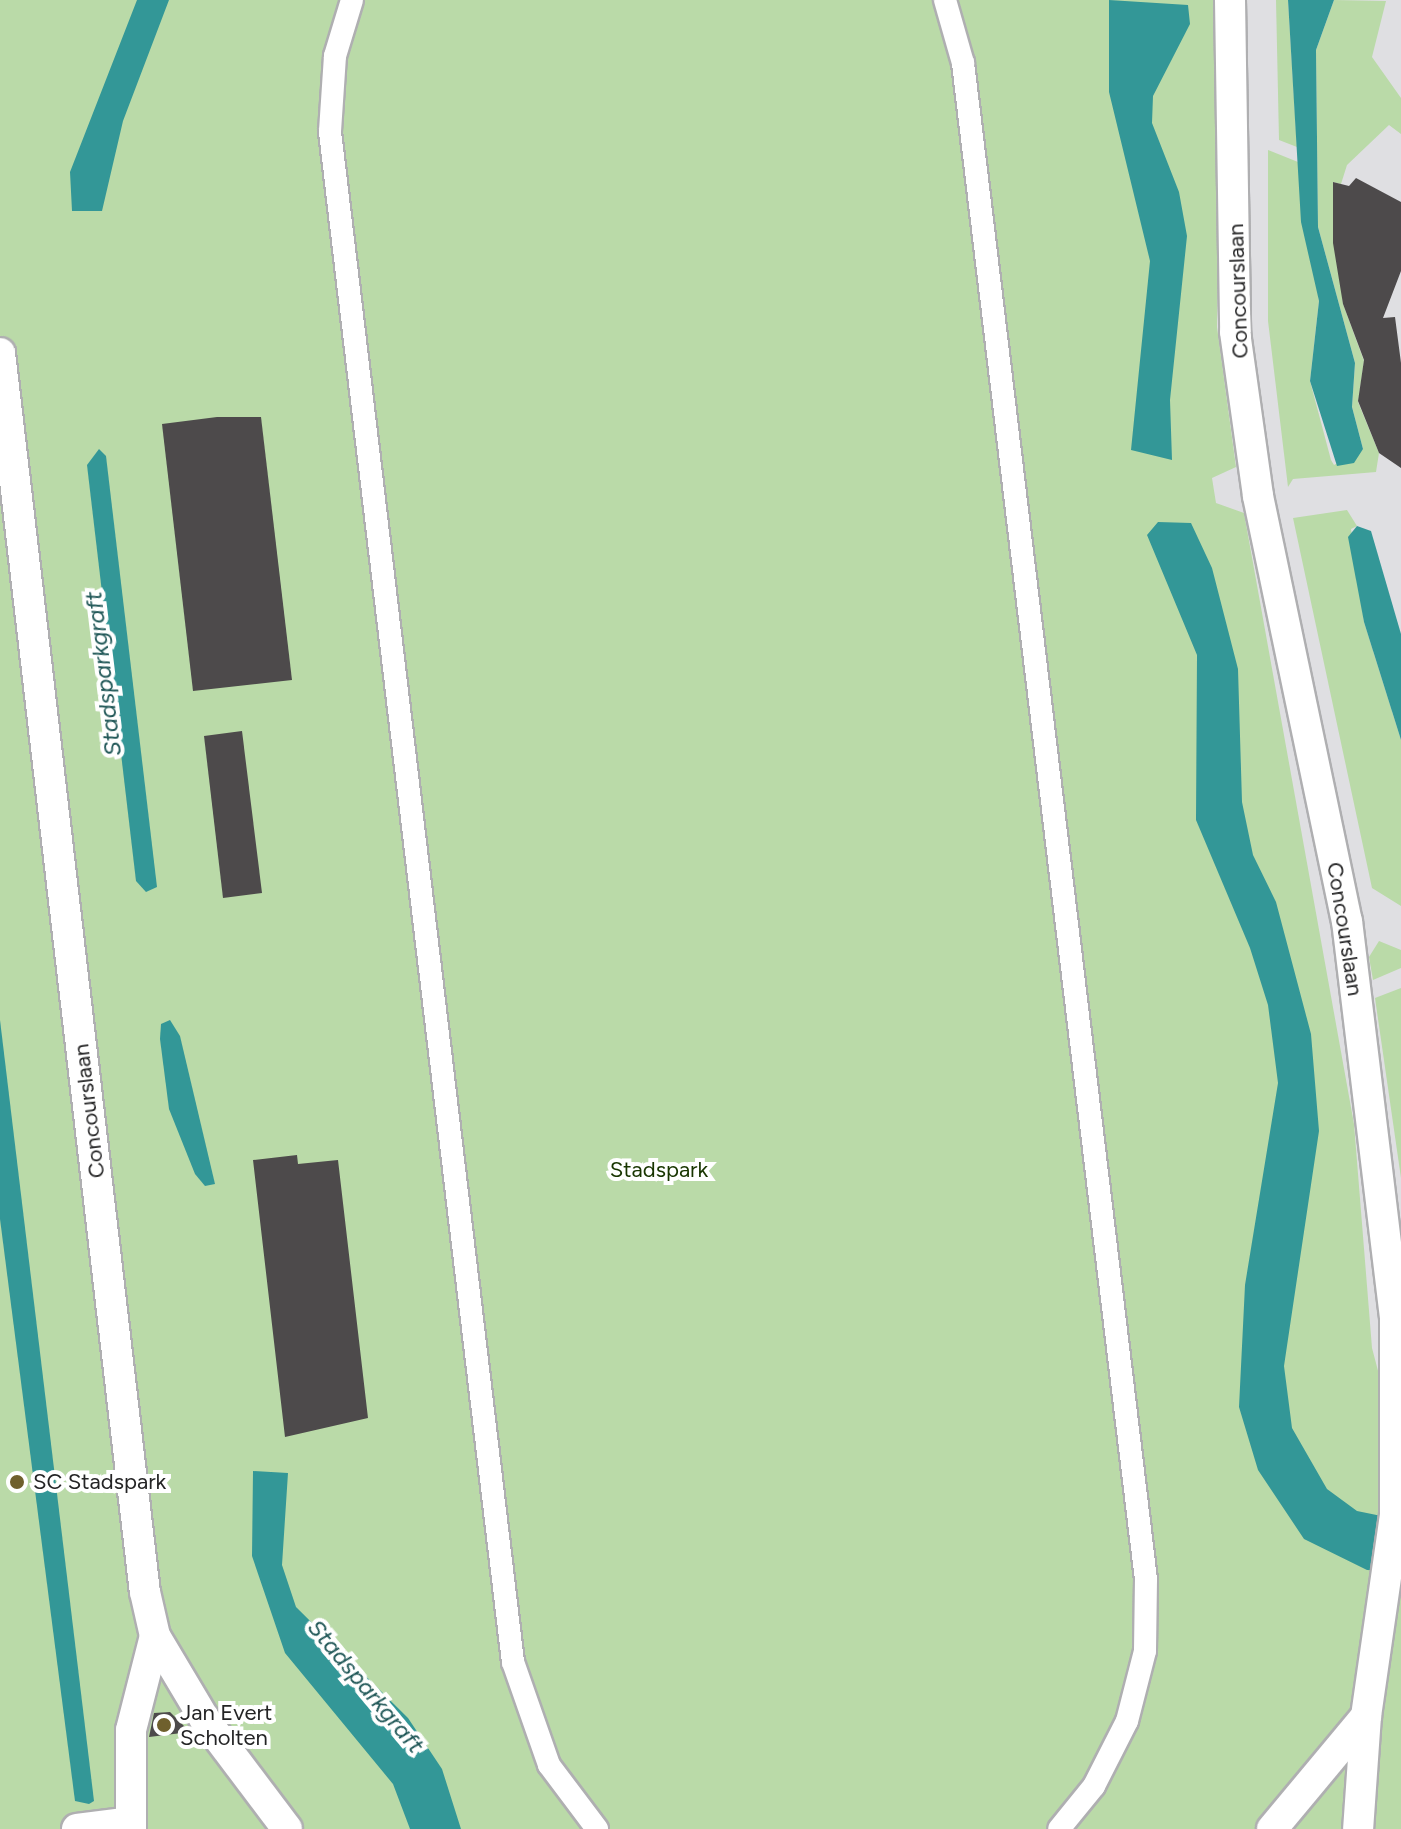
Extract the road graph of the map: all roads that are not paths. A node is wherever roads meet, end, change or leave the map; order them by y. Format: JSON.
{"nodes":[{"id":1,"x":352,"y":0,"type":"edge"},
{"id":2,"x":945,"y":0,"type":"edge"},
{"id":3,"x":1230,"y":0,"type":"edge"},
{"id":4,"x":0,"y":353,"type":"edge"},
{"id":5,"x":155,"y":1636,"type":"junction"},
{"id":6,"x":1366,"y":1716,"type":"junction"},
{"id":7,"x":131,"y":1826,"type":"edge"},
{"id":8,"x":86,"y":1828,"type":"edge"},
{"id":9,"x":287,"y":1829,"type":"edge"},
{"id":10,"x":597,"y":1829,"type":"edge"},
{"id":11,"x":1059,"y":1829,"type":"edge"},
{"id":12,"x":1272,"y":1829,"type":"edge"},
{"id":13,"x":1358,"y":1829,"type":"edge"}],
"edges":[{"from":1,"to":10,"type":"street"},
{"from":2,"to":11,"type":"street"},
{"from":3,"to":6,"type":"street","name":"Concourslaan"},
{"from":4,"to":5,"type":"street","name":"Concourslaan"},
{"from":5,"to":7,"type":"street"},
{"from":5,"to":9,"type":"street","name":"Concourslaan"},
{"from":6,"to":12,"type":"street"},
{"from":6,"to":13,"type":"street","name":"Concourslaan"},
{"from":7,"to":8,"type":"street"}]}
